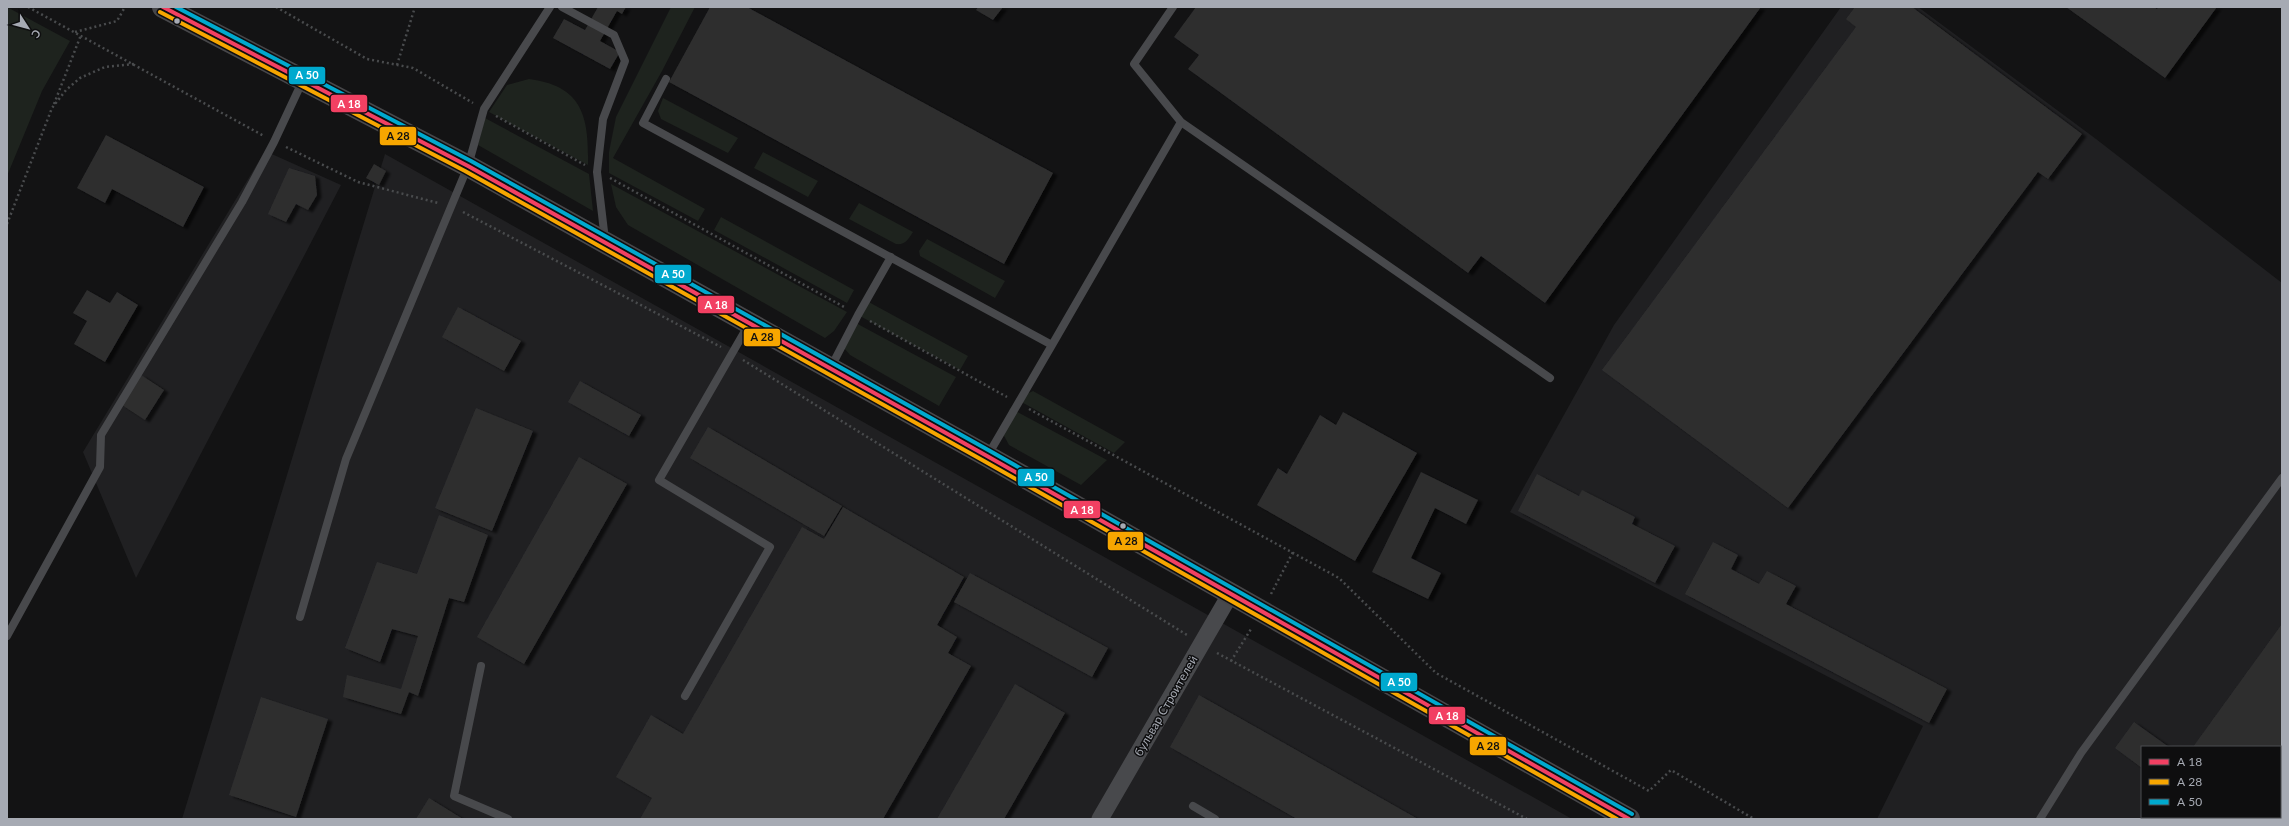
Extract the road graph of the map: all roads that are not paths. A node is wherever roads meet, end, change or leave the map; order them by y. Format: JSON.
{"nodes":[{"id":1,"x":163,"y":7,"type":"edge"},
{"id":2,"x":550,"y":7,"type":"edge"},
{"id":3,"x":562,"y":7,"type":"edge"},
{"id":4,"x":1173,"y":7,"type":"edge"},
{"id":5,"x":666,"y":79,"type":"dead end"},
{"id":6,"x":303,"y":80,"type":"junction"},
{"id":7,"x":1181,"y":122,"type":"junction"},
{"id":8,"x":468,"y":166,"type":"junction"},
{"id":9,"x":605,"y":242,"type":"junction"},
{"id":10,"x":891,"y":257,"type":"junction"},
{"id":11,"x":750,"y":322,"type":"junction"},
{"id":12,"x":1052,"y":345,"type":"junction"},
{"id":13,"x":830,"y":369,"type":"junction"},
{"id":14,"x":1550,"y":378,"type":"dead end"},
{"id":15,"x":987,"y":456,"type":"junction"},
{"id":16,"x":2282,"y":478,"type":"edge"},
{"id":17,"x":1231,"y":593,"type":"junction"},
{"id":18,"x":300,"y":617,"type":"dead end"},
{"id":19,"x":7,"y":636,"type":"edge"},
{"id":20,"x":481,"y":666,"type":"dead end"},
{"id":21,"x":685,"y":696,"type":"dead end"},
{"id":22,"x":1193,"y":806,"type":"dead end"},
{"id":23,"x":508,"y":819,"type":"edge"},
{"id":24,"x":1100,"y":819,"type":"edge"},
{"id":25,"x":1215,"y":819,"type":"edge"},
{"id":26,"x":1629,"y":819,"type":"edge"},
{"id":27,"x":2040,"y":819,"type":"edge"}],
"edges":[{"from":1,"to":6,"type":"main road"},
{"from":2,"to":8,"type":"lane"},
{"from":3,"to":9,"type":"lane"},
{"from":4,"to":7,"type":"lane"},
{"from":5,"to":10,"type":"lane"},
{"from":6,"to":8,"type":"main road"},
{"from":6,"to":19,"type":"lane"},
{"from":7,"to":12,"type":"lane"},
{"from":7,"to":14,"type":"lane"},
{"from":8,"to":9,"type":"main road"},
{"from":8,"to":18,"type":"lane"},
{"from":9,"to":11,"type":"main road"},
{"from":10,"to":12,"type":"lane"},
{"from":10,"to":13,"type":"lane"},
{"from":11,"to":13,"type":"main road"},
{"from":11,"to":21,"type":"lane"},
{"from":12,"to":15,"type":"lane"},
{"from":13,"to":15,"type":"main road"},
{"from":15,"to":17,"type":"main road"},
{"from":16,"to":27,"type":"lane"},
{"from":17,"to":24,"type":"street","name":"бульвар Строителей"},
{"from":17,"to":26,"type":"main road"},
{"from":20,"to":23,"type":"lane"},
{"from":22,"to":25,"type":"lane"}]}
